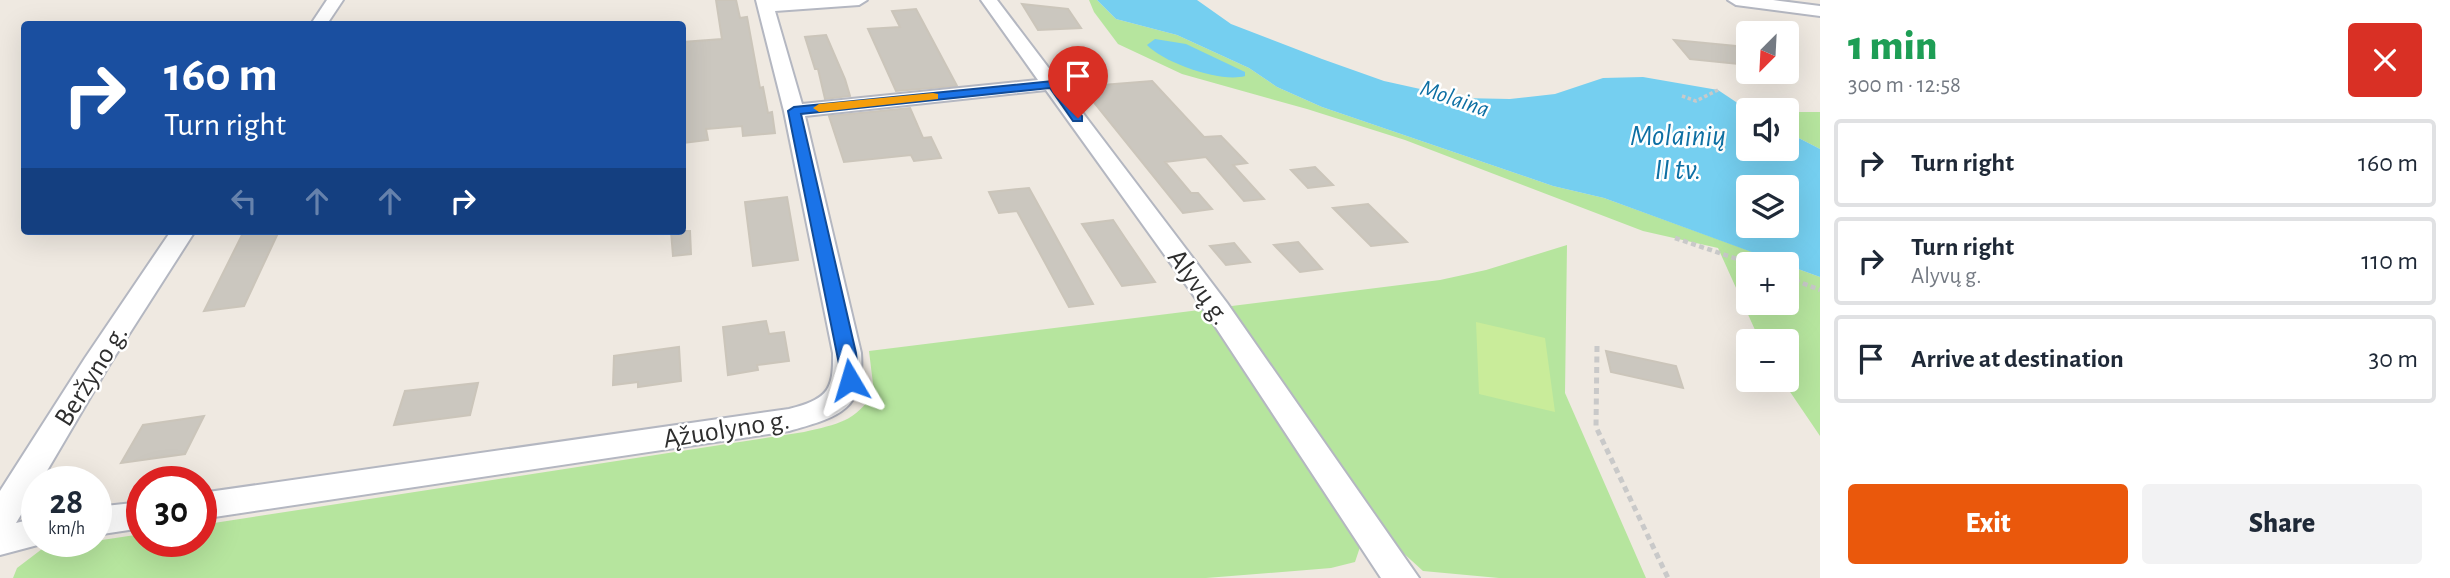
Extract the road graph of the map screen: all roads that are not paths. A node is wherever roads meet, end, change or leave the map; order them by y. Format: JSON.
{"nodes":[{"id":1,"x":335,"y":0,"type":"edge"},
{"id":2,"x":859,"y":0,"type":"edge"},
{"id":3,"x":989,"y":0,"type":"edge"},
{"id":4,"x":1737,"y":1,"type":"edge"},
{"id":5,"x":765,"y":4,"type":"edge"},
{"id":6,"x":1820,"y":11,"type":"edge"},
{"id":7,"x":321,"y":21,"type":"edge"},
{"id":8,"x":1053,"y":84,"type":"junction"},
{"id":9,"x":794,"y":111,"type":"junction"},
{"id":10,"x":180,"y":235,"type":"edge"},
{"id":11,"x":217,"y":504,"type":"edge"},
{"id":12,"x":0,"y":520,"type":"edge"},
{"id":13,"x":21,"y":536,"type":"edge"},
{"id":14,"x":0,"y":541,"type":"edge"},
{"id":15,"x":1401,"y":578,"type":"edge"}],
"edges":[{"from":1,"to":7,"type":"street"},
{"from":2,"to":5,"type":"street"},
{"from":3,"to":8,"type":"street","name":"Alyvų g."},
{"from":4,"to":6,"type":"street"},
{"from":5,"to":9,"type":"street","name":"Ąžuolyno g."},
{"from":8,"to":9,"type":"street"},
{"from":8,"to":15,"type":"street","name":"Alyvų g."},
{"from":9,"to":11,"type":"street","name":"Ąžuolyno g."},
{"from":10,"to":12,"type":"street","name":"Beržyno g."},
{"from":13,"to":14,"type":"street"}]}
